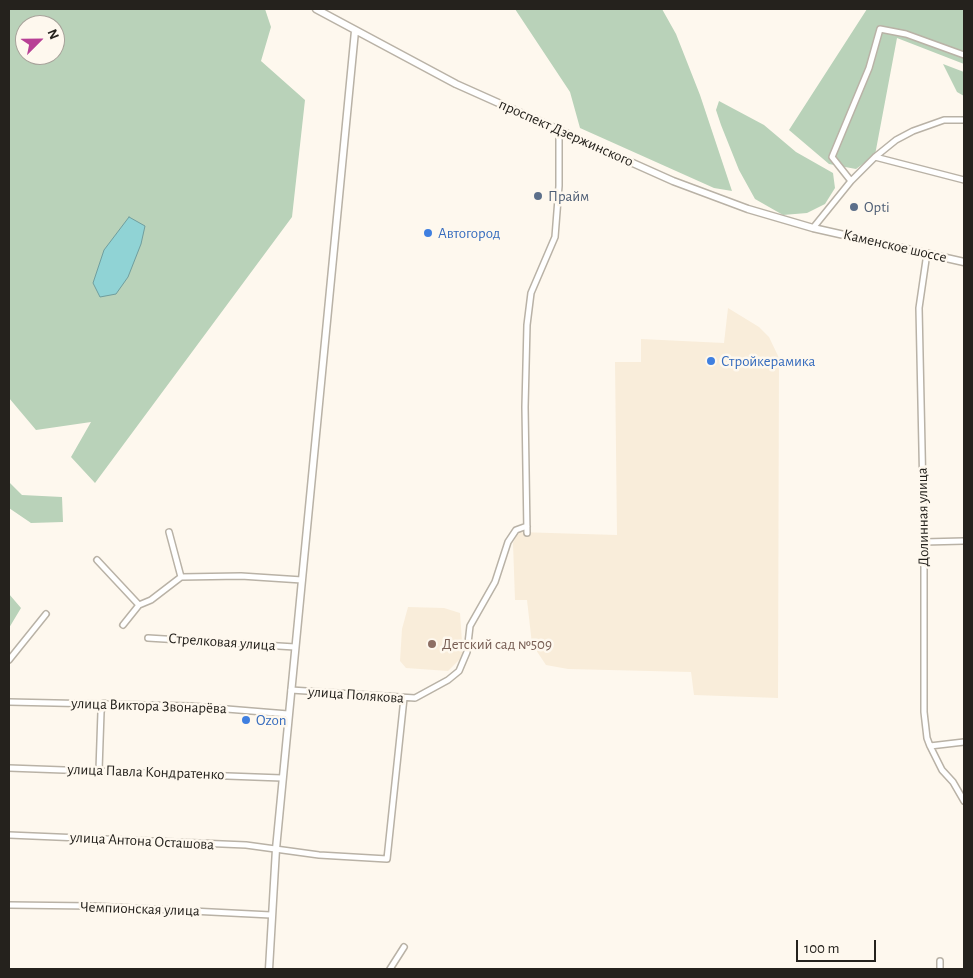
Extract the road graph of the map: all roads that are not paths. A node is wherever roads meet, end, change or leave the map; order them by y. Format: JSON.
{"nodes":[{"id":1,"x":316,"y":9,"type":"edge"},
{"id":2,"x":355,"y":31,"type":"junction"},
{"id":3,"x":964,"y":55,"type":"edge"},
{"id":4,"x":964,"y":120,"type":"edge"},
{"id":5,"x":559,"y":129,"type":"junction"},
{"id":6,"x":875,"y":157,"type":"junction"},
{"id":7,"x":964,"y":180,"type":"edge"},
{"id":8,"x":851,"y":181,"type":"junction"},
{"id":9,"x":813,"y":228,"type":"junction"},
{"id":10,"x":827,"y":230,"type":"joint"},
{"id":11,"x":927,"y":253,"type":"junction"},
{"id":12,"x":964,"y":262,"type":"edge"},
{"id":13,"x":169,"y":532,"type":"dead end"},
{"id":14,"x":964,"y":541,"type":"edge"},
{"id":15,"x":924,"y":542,"type":"junction"},
{"id":16,"x":97,"y":560,"type":"dead end"},
{"id":17,"x":181,"y":576,"type":"junction"},
{"id":18,"x":302,"y":580,"type":"junction"},
{"id":19,"x":139,"y":605,"type":"junction"},
{"id":20,"x":46,"y":614,"type":"dead end"},
{"id":21,"x":123,"y":625,"type":"dead end"},
{"id":22,"x":148,"y":638,"type":"dead end"},
{"id":23,"x":295,"y":647,"type":"junction"},
{"id":24,"x":9,"y":660,"type":"edge"},
{"id":25,"x":291,"y":690,"type":"junction"},
{"id":26,"x":404,"y":698,"type":"junction"},
{"id":27,"x":9,"y":702,"type":"edge"},
{"id":28,"x":104,"y":703,"type":"junction"},
{"id":29,"x":288,"y":714,"type":"junction"},
{"id":30,"x":964,"y":742,"type":"edge"},
{"id":31,"x":930,"y":746,"type":"junction"},
{"id":32,"x":9,"y":768,"type":"edge"},
{"id":33,"x":99,"y":770,"type":"junction"},
{"id":34,"x":282,"y":778,"type":"junction"},
{"id":35,"x":964,"y":801,"type":"edge"},
{"id":36,"x":9,"y":835,"type":"edge"},
{"id":37,"x":276,"y":850,"type":"junction"},
{"id":38,"x":9,"y":905,"type":"edge"},
{"id":39,"x":271,"y":915,"type":"junction"},
{"id":40,"x":404,"y":947,"type":"dead end"},
{"id":41,"x":940,"y":961,"type":"dead end"},
{"id":42,"x":269,"y":969,"type":"edge"},
{"id":43,"x":390,"y":969,"type":"edge"},
{"id":44,"x":940,"y":969,"type":"edge"}],
"edges":[{"from":1,"to":2,"type":"street","name":"проспект Дзержинского"},
{"from":2,"to":5,"type":"street","name":"проспект Дзержинского"},
{"from":2,"to":18,"type":"street"},
{"from":3,"to":8,"type":"street"},
{"from":4,"to":6,"type":"street"},
{"from":5,"to":9,"type":"street","name":"проспект Дзержинского"},
{"from":5,"to":26,"type":"street","name":"улица Полякова"},
{"from":6,"to":7,"type":"street"},
{"from":6,"to":8,"type":"street"},
{"from":8,"to":9,"type":"street"},
{"from":9,"to":10,"type":"street","name":"проспект Дзержинского"},
{"from":10,"to":11,"type":"street","name":"Каменское шоссе"},
{"from":11,"to":12,"type":"street","name":"Каменское шоссе"},
{"from":11,"to":15,"type":"street","name":"Долинная улица"},
{"from":13,"to":17,"type":"street"},
{"from":14,"to":15,"type":"street"},
{"from":15,"to":31,"type":"street","name":"Долинная улица"},
{"from":16,"to":19,"type":"street"},
{"from":17,"to":18,"type":"street"},
{"from":17,"to":19,"type":"street"},
{"from":18,"to":23,"type":"street"},
{"from":19,"to":21,"type":"street"},
{"from":20,"to":24,"type":"street"},
{"from":22,"to":23,"type":"street","name":"Стрелковая улица"},
{"from":23,"to":25,"type":"street"},
{"from":25,"to":26,"type":"street","name":"улица Полякова"},
{"from":25,"to":29,"type":"street"},
{"from":26,"to":37,"type":"street","name":"улица Антона Осташова"},
{"from":27,"to":28,"type":"street","name":"улица Виктора Звонарёва"},
{"from":28,"to":29,"type":"street","name":"улица Виктора Звонарёва"},
{"from":28,"to":33,"type":"street"},
{"from":29,"to":34,"type":"street"},
{"from":30,"to":31,"type":"street"},
{"from":31,"to":35,"type":"street","name":"Долинная улица"},
{"from":32,"to":33,"type":"street","name":"улица Павла Кондратенко"},
{"from":33,"to":34,"type":"street","name":"улица Павла Кондратенко"},
{"from":34,"to":37,"type":"street"},
{"from":36,"to":37,"type":"street","name":"улица Антона Осташова"},
{"from":37,"to":39,"type":"street"},
{"from":38,"to":39,"type":"street","name":"Чемпионская улица"},
{"from":39,"to":42,"type":"street"},
{"from":40,"to":43,"type":"street"},
{"from":41,"to":44,"type":"street"}]}
